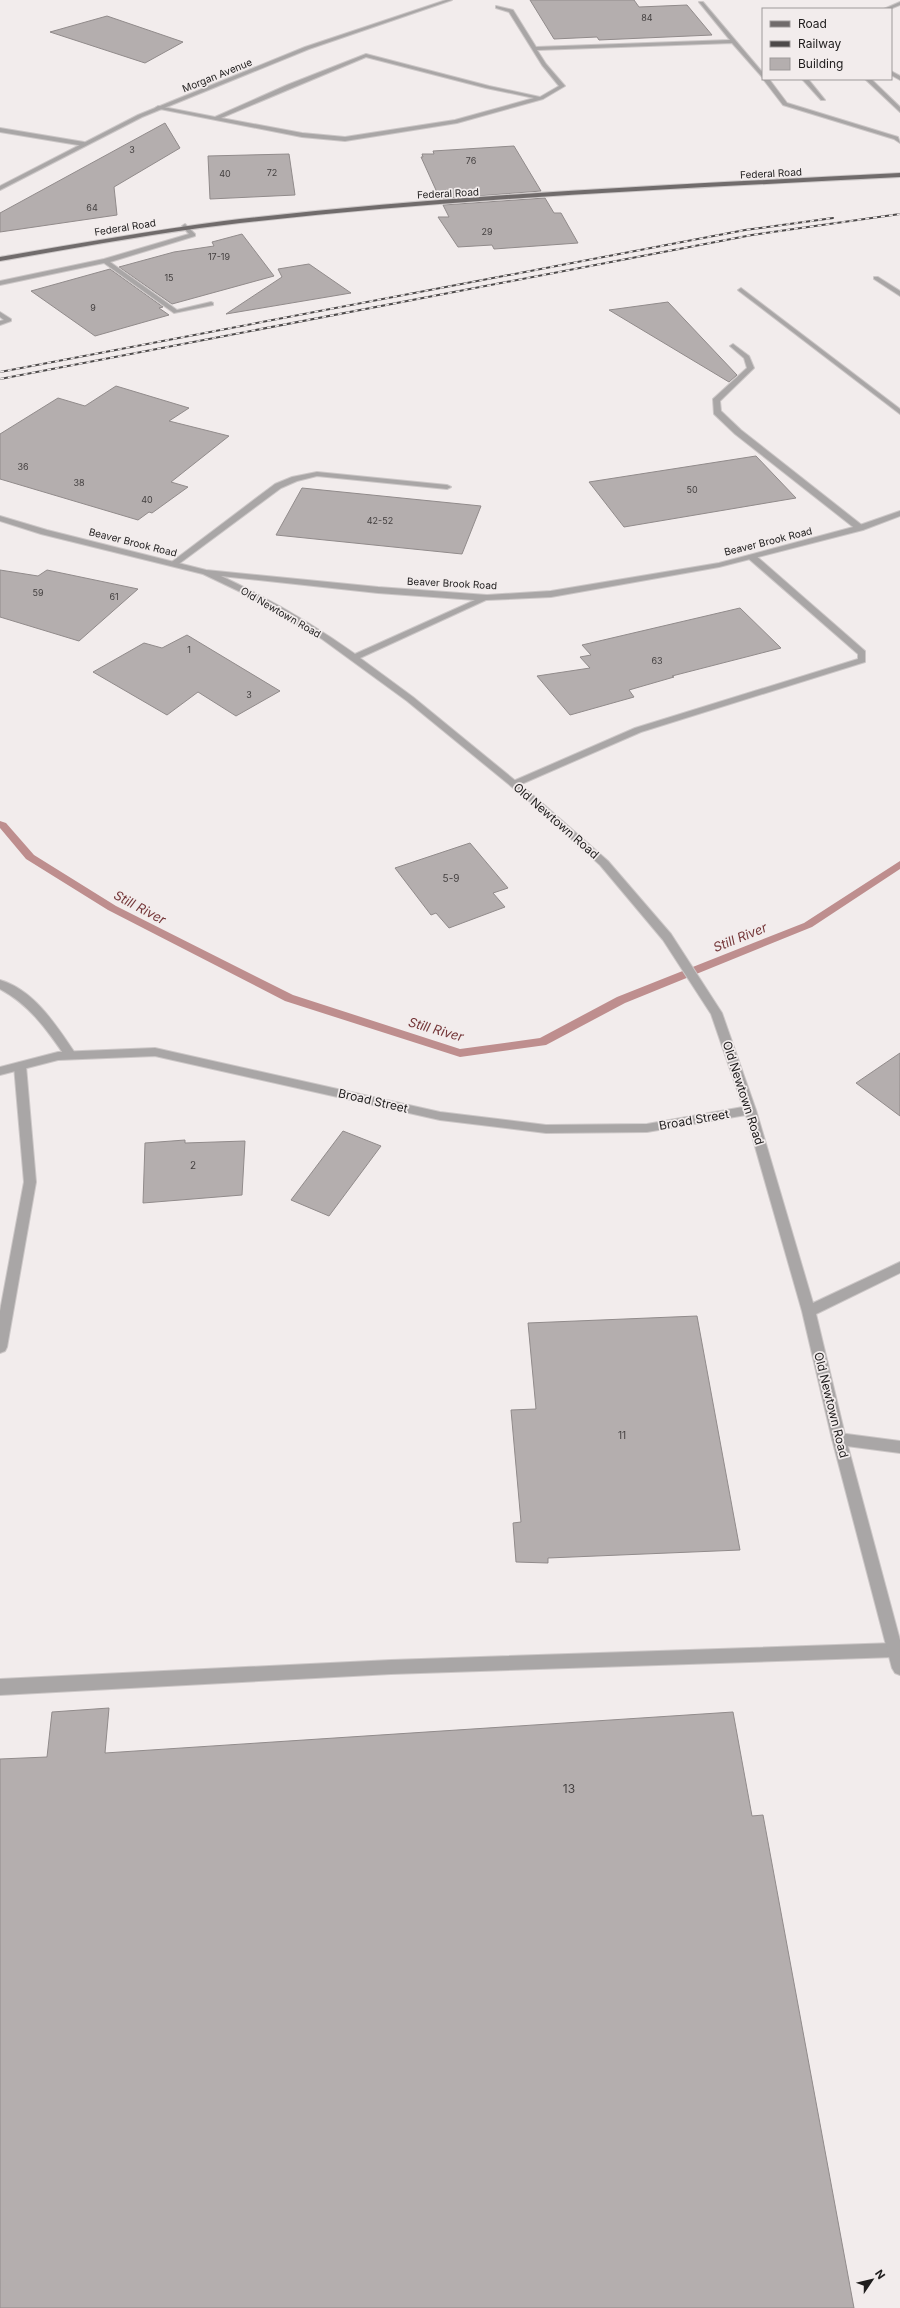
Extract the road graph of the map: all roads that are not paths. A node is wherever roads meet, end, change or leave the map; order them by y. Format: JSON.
{"nodes":[{"id":1,"x":450,"y":0,"type":"edge"},
{"id":2,"x":701,"y":3,"type":"dead end"},
{"id":3,"x":900,"y":3,"type":"edge"},
{"id":4,"x":498,"y":7,"type":"dead end"},
{"id":5,"x":888,"y":8,"type":"edge"},
{"id":6,"x":734,"y":41,"type":"junction"},
{"id":7,"x":534,"y":49,"type":"junction"},
{"id":8,"x":760,"y":69,"type":"edge"},
{"id":9,"x":767,"y":80,"type":"edge"},
{"id":10,"x":806,"y":80,"type":"edge"},
{"id":11,"x":869,"y":80,"type":"edge"},
{"id":12,"x":541,"y":98,"type":"junction"},
{"id":13,"x":823,"y":99,"type":"dead end"},
{"id":14,"x":158,"y":108,"type":"junction"},
{"id":15,"x":900,"y":110,"type":"edge"},
{"id":16,"x":215,"y":119,"type":"junction"},
{"id":17,"x":0,"y":130,"type":"edge"},
{"id":18,"x":899,"y":137,"type":"edge"},
{"id":19,"x":84,"y":144,"type":"junction"},
{"id":20,"x":900,"y":174,"type":"edge"},
{"id":21,"x":0,"y":188,"type":"edge"},
{"id":22,"x":186,"y":226,"type":"junction"},
{"id":23,"x":0,"y":259,"type":"edge"},
{"id":24,"x":105,"y":261,"type":"junction"},
{"id":25,"x":876,"y":278,"type":"dead end"},
{"id":26,"x":0,"y":283,"type":"edge"},
{"id":27,"x":741,"y":290,"type":"dead end"},
{"id":28,"x":900,"y":294,"type":"edge"},
{"id":29,"x":211,"y":304,"type":"dead end"},
{"id":30,"x":0,"y":314,"type":"edge"},
{"id":31,"x":0,"y":323,"type":"edge"},
{"id":32,"x":733,"y":346,"type":"dead end"},
{"id":33,"x":900,"y":412,"type":"edge"},
{"id":34,"x":447,"y":487,"type":"dead end"},
{"id":35,"x":900,"y":513,"type":"edge"},
{"id":36,"x":0,"y":518,"type":"edge"},
{"id":37,"x":860,"y":528,"type":"junction"},
{"id":38,"x":752,"y":557,"type":"junction"},
{"id":39,"x":173,"y":564,"type":"junction"},
{"id":40,"x":206,"y":572,"type":"junction"},
{"id":41,"x":487,"y":598,"type":"junction"},
{"id":42,"x":354,"y":658,"type":"junction"},
{"id":43,"x":514,"y":784,"type":"junction"},
{"id":44,"x":0,"y":984,"type":"edge"},
{"id":45,"x":71,"y":1056,"type":"junction"},
{"id":46,"x":20,"y":1066,"type":"junction"},
{"id":47,"x":0,"y":1071,"type":"edge"},
{"id":48,"x":750,"y":1110,"type":"junction"},
{"id":49,"x":900,"y":1267,"type":"edge"},
{"id":50,"x":809,"y":1311,"type":"junction"},
{"id":51,"x":0,"y":1347,"type":"edge"},
{"id":52,"x":839,"y":1439,"type":"junction"},
{"id":53,"x":900,"y":1447,"type":"edge"},
{"id":54,"x":895,"y":1650,"type":"junction"},
{"id":55,"x":900,"y":1668,"type":"edge"},
{"id":56,"x":0,"y":1687,"type":"edge"}],
"edges":[{"from":1,"to":14,"type":"street","name":"Morgan Avenue"},
{"from":2,"to":6,"type":"street"},
{"from":3,"to":5,"type":"street"},
{"from":4,"to":7,"type":"street"},
{"from":6,"to":7,"type":"street"},
{"from":6,"to":8,"type":"street"},
{"from":7,"to":12,"type":"street"},
{"from":9,"to":18,"type":"street"},
{"from":10,"to":13,"type":"street"},
{"from":11,"to":15,"type":"street"},
{"from":12,"to":16,"type":"street"},
{"from":12,"to":16,"type":"street"},
{"from":14,"to":16,"type":"street"},
{"from":14,"to":19,"type":"street","name":"Morgan Avenue"},
{"from":17,"to":19,"type":"street"},
{"from":19,"to":21,"type":"street","name":"Morgan Avenue"},
{"from":20,"to":22,"type":"main road","name":"Federal Road"},
{"from":22,"to":23,"type":"main road","name":"Federal Road"},
{"from":22,"to":24,"type":"street"},
{"from":24,"to":26,"type":"street"},
{"from":24,"to":29,"type":"street"},
{"from":25,"to":28,"type":"street"},
{"from":27,"to":33,"type":"street"},
{"from":30,"to":31,"type":"street"},
{"from":32,"to":37,"type":"street"},
{"from":34,"to":39,"type":"street"},
{"from":35,"to":37,"type":"street","name":"Beaver Brook Road"},
{"from":36,"to":39,"type":"street","name":"Beaver Brook Road"},
{"from":37,"to":38,"type":"street","name":"Beaver Brook Road"},
{"from":38,"to":41,"type":"street","name":"Beaver Brook Road"},
{"from":38,"to":43,"type":"street"},
{"from":39,"to":40,"type":"street","name":"Beaver Brook Road"},
{"from":40,"to":41,"type":"street","name":"Beaver Brook Road"},
{"from":40,"to":42,"type":"street","name":"Old Newtown Road"},
{"from":41,"to":42,"type":"street"},
{"from":42,"to":43,"type":"street","name":"Old Newtown Road"},
{"from":43,"to":48,"type":"street","name":"Old Newtown Road"},
{"from":44,"to":45,"type":"street"},
{"from":45,"to":46,"type":"street","name":"Broad Street"},
{"from":45,"to":48,"type":"street","name":"Broad Street"},
{"from":46,"to":47,"type":"street","name":"Broad Street"},
{"from":46,"to":51,"type":"street"},
{"from":48,"to":50,"type":"street","name":"Old Newtown Road"},
{"from":49,"to":50,"type":"street"},
{"from":50,"to":52,"type":"street","name":"Old Newtown Road"},
{"from":52,"to":53,"type":"street"},
{"from":52,"to":54,"type":"street","name":"Old Newtown Road"},
{"from":54,"to":55,"type":"street","name":"Old Newtown Road"},
{"from":54,"to":56,"type":"street"}]}
